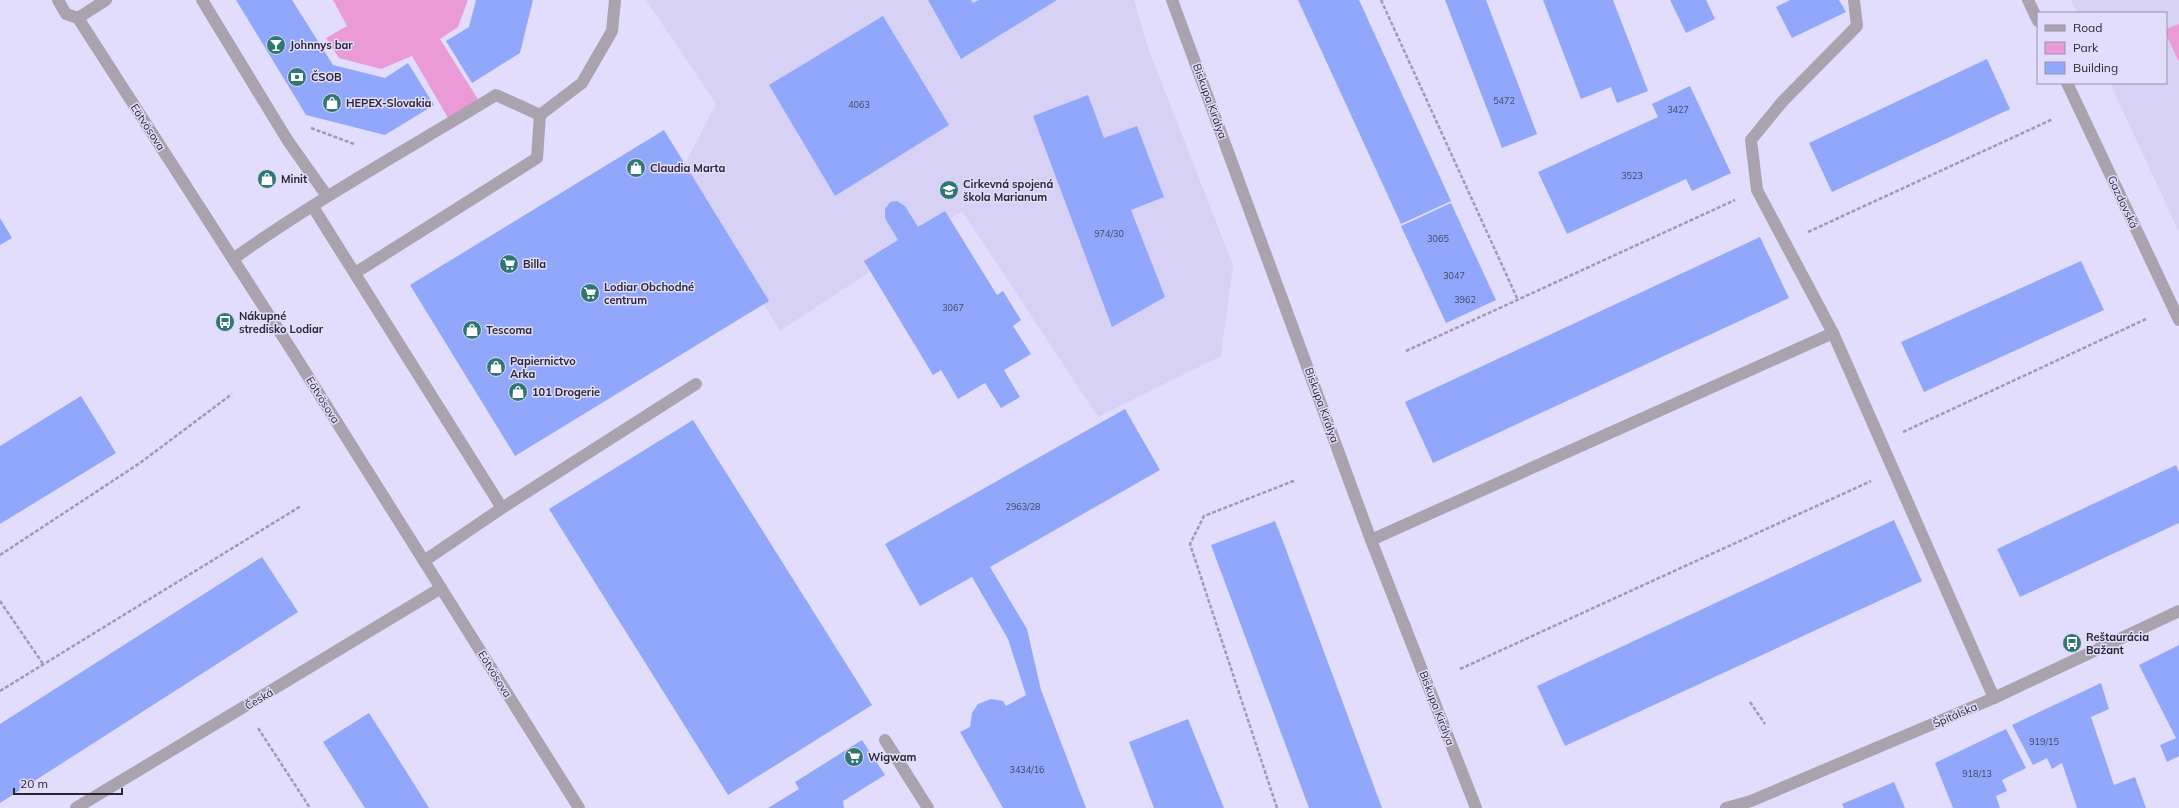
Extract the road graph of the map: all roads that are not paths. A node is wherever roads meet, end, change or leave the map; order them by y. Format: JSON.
{"nodes":[{"id":1,"x":58,"y":0,"type":"edge"},
{"id":2,"x":106,"y":0,"type":"edge"},
{"id":3,"x":202,"y":0,"type":"edge"},
{"id":4,"x":615,"y":0,"type":"edge"},
{"id":5,"x":1172,"y":0,"type":"edge"},
{"id":6,"x":1854,"y":0,"type":"edge"},
{"id":7,"x":2028,"y":0,"type":"edge"},
{"id":8,"x":78,"y":18,"type":"junction"},
{"id":9,"x":2037,"y":19,"type":"edge"},
{"id":10,"x":2067,"y":84,"type":"edge"},
{"id":11,"x":540,"y":115,"type":"junction"},
{"id":12,"x":327,"y":196,"type":"junction"},
{"id":13,"x":313,"y":207,"type":"junction"},
{"id":14,"x":233,"y":259,"type":"junction"},
{"id":15,"x":355,"y":273,"type":"junction"},
{"id":16,"x":2179,"y":320,"type":"edge"},
{"id":17,"x":1833,"y":333,"type":"junction"},
{"id":18,"x":696,"y":384,"type":"dead end"},
{"id":19,"x":502,"y":508,"type":"junction"},
{"id":20,"x":1371,"y":540,"type":"junction"},
{"id":21,"x":424,"y":561,"type":"junction"},
{"id":22,"x":441,"y":588,"type":"junction"},
{"id":23,"x":2179,"y":611,"type":"edge"},
{"id":24,"x":1994,"y":698,"type":"junction"},
{"id":25,"x":885,"y":740,"type":"dead end"},
{"id":26,"x":77,"y":808,"type":"edge"},
{"id":27,"x":579,"y":808,"type":"edge"},
{"id":28,"x":928,"y":808,"type":"edge"},
{"id":29,"x":1476,"y":808,"type":"edge"},
{"id":30,"x":1726,"y":808,"type":"edge"}],
"edges":[{"from":1,"to":8,"type":"street","name":"Eötvösova"},
{"from":2,"to":8,"type":"street"},
{"from":3,"to":12,"type":"street"},
{"from":4,"to":11,"type":"street"},
{"from":5,"to":20,"type":"street","name":"Biskupa Királya"},
{"from":6,"to":17,"type":"street"},
{"from":7,"to":9,"type":"street"},
{"from":8,"to":14,"type":"street","name":"Eötvösova"},
{"from":10,"to":16,"type":"street","name":"Gazdovská"},
{"from":11,"to":12,"type":"street"},
{"from":11,"to":15,"type":"street"},
{"from":12,"to":13,"type":"street"},
{"from":13,"to":14,"type":"street"},
{"from":13,"to":15,"type":"street"},
{"from":14,"to":21,"type":"street","name":"Eötvösova"},
{"from":15,"to":19,"type":"street"},
{"from":17,"to":20,"type":"street"},
{"from":17,"to":24,"type":"street"},
{"from":18,"to":19,"type":"street"},
{"from":19,"to":21,"type":"street"},
{"from":20,"to":29,"type":"street","name":"Biskupa Királya"},
{"from":21,"to":22,"type":"street","name":"Eötvösova"},
{"from":22,"to":26,"type":"street","name":"Česká"},
{"from":22,"to":27,"type":"street","name":"Eötvösova"},
{"from":23,"to":24,"type":"street","name":"Špitálska"},
{"from":24,"to":30,"type":"street","name":"Špitálska"},
{"from":25,"to":28,"type":"street"}]}
